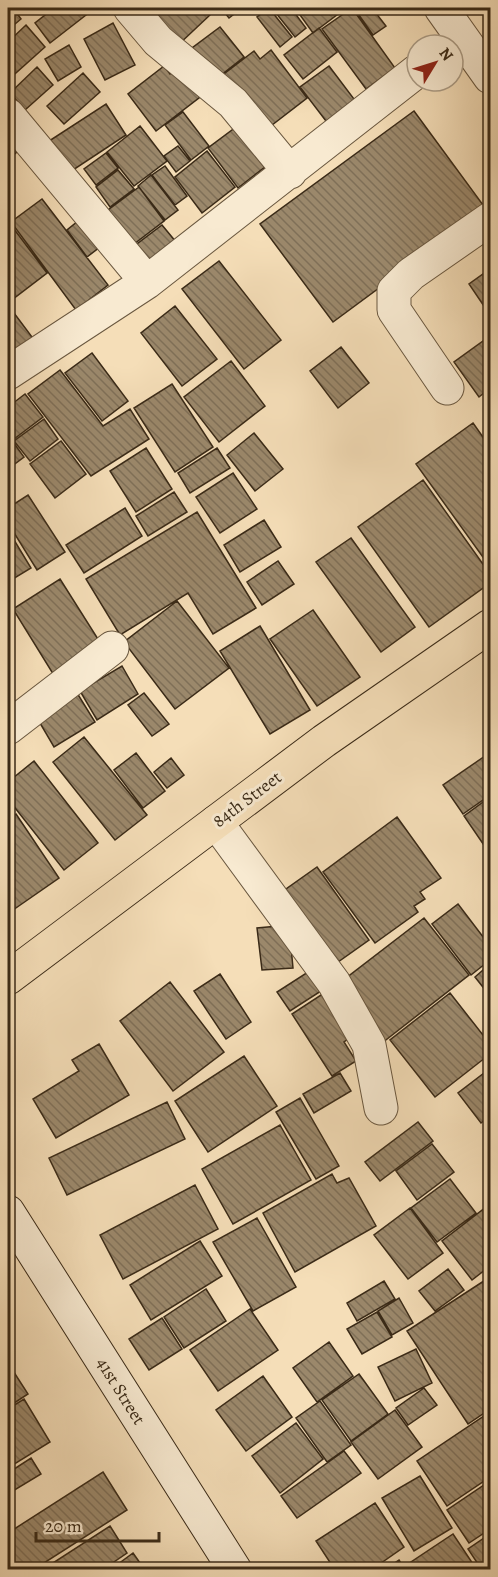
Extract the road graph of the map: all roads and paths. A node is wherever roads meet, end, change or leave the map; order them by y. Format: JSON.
{"nodes":[{"id":1,"x":130,"y":8,"type":"edge"},
{"id":2,"x":450,"y":22,"type":"edge"},
{"id":3,"x":490,"y":77,"type":"edge"},
{"id":4,"x":405,"y":81,"type":"edge"},
{"id":5,"x":9,"y":120,"type":"edge"},
{"id":6,"x":290,"y":172,"type":"junction"},
{"id":7,"x":490,"y":219,"type":"edge"},
{"id":8,"x":147,"y":282,"type":"junction"},
{"id":9,"x":8,"y":373,"type":"edge"},
{"id":10,"x":447,"y":388,"type":"dead end"},
{"id":11,"x":490,"y":627,"type":"edge"},
{"id":12,"x":112,"y":648,"type":"dead end"},
{"id":13,"x":8,"y":728,"type":"edge"},
{"id":14,"x":216,"y":822,"type":"junction"},
{"id":15,"x":8,"y":978,"type":"edge"},
{"id":16,"x":381,"y":1108,"type":"dead end"},
{"id":17,"x":8,"y":1212,"type":"edge"},
{"id":18,"x":235,"y":1569,"type":"edge"}],
"edges":[{"from":1,"to":6,"type":"street"},
{"from":2,"to":3,"type":"street"},
{"from":4,"to":6,"type":"street"},
{"from":5,"to":8,"type":"street"},
{"from":6,"to":8,"type":"street"},
{"from":7,"to":10,"type":"street"},
{"from":8,"to":9,"type":"street"},
{"from":11,"to":14,"type":"main road","name":"84th Street"},
{"from":12,"to":13,"type":"street"},
{"from":14,"to":15,"type":"main road","name":"84th Street"},
{"from":14,"to":16,"type":"street"},
{"from":17,"to":18,"type":"street","name":"41st Street"}]}
